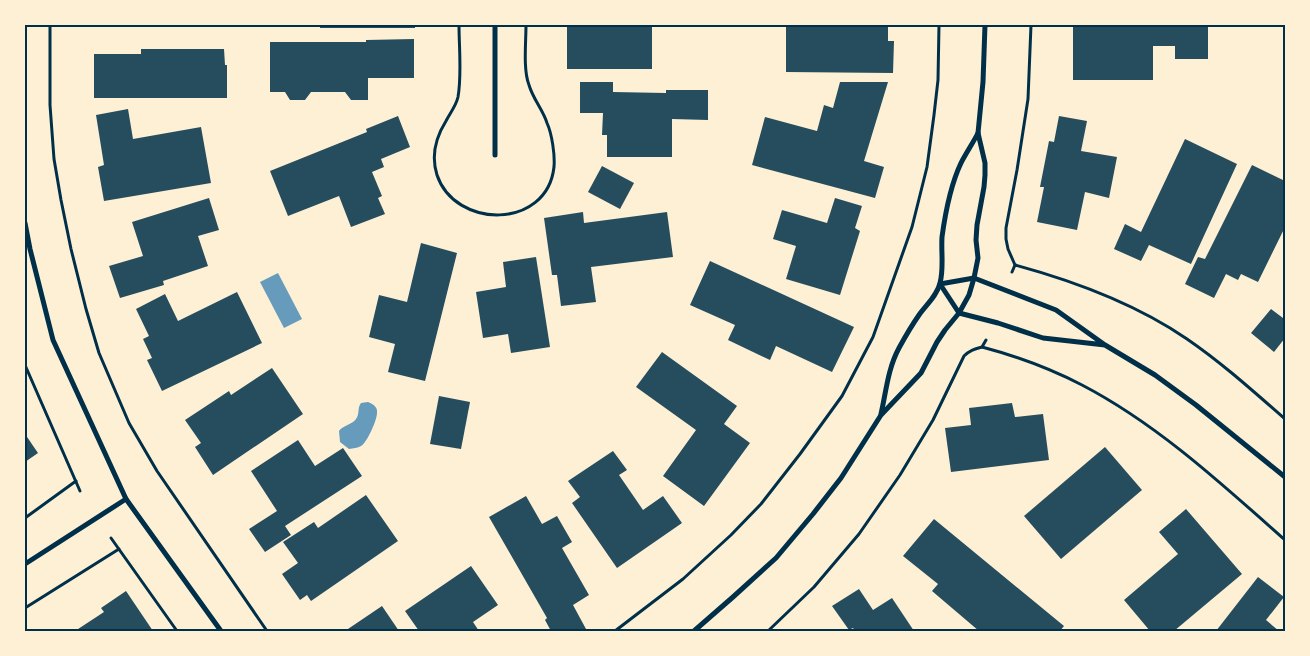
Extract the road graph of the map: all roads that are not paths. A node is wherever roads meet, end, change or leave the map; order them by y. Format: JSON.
{"nodes":[{"id":1,"x":495,"y":25,"type":"edge"},
{"id":2,"x":985,"y":25,"type":"edge"},
{"id":3,"x":978,"y":133,"type":"junction"},
{"id":4,"x":495,"y":155,"type":"dead end"},
{"id":5,"x":25,"y":223,"type":"edge"},
{"id":6,"x":974,"y":278,"type":"junction"},
{"id":7,"x":940,"y":284,"type":"junction"},
{"id":8,"x":959,"y":313,"type":"junction"},
{"id":9,"x":1105,"y":345,"type":"junction"},
{"id":10,"x":881,"y":414,"type":"junction"},
{"id":11,"x":1285,"y":477,"type":"edge"},
{"id":12,"x":126,"y":499,"type":"junction"},
{"id":13,"x":25,"y":564,"type":"edge"},
{"id":14,"x":221,"y":631,"type":"edge"},
{"id":15,"x":694,"y":631,"type":"edge"}],
"edges":[{"from":1,"to":4,"type":"street"},
{"from":2,"to":3,"type":"street"},
{"from":3,"to":6,"type":"street"},
{"from":3,"to":7,"type":"street"},
{"from":5,"to":12,"type":"street"},
{"from":6,"to":7,"type":"street"},
{"from":6,"to":8,"type":"street"},
{"from":6,"to":9,"type":"street"},
{"from":7,"to":8,"type":"street"},
{"from":7,"to":10,"type":"street"},
{"from":8,"to":9,"type":"street"},
{"from":8,"to":10,"type":"street"},
{"from":9,"to":11,"type":"street"},
{"from":10,"to":15,"type":"street"},
{"from":12,"to":13,"type":"street"},
{"from":12,"to":14,"type":"street"}]}
